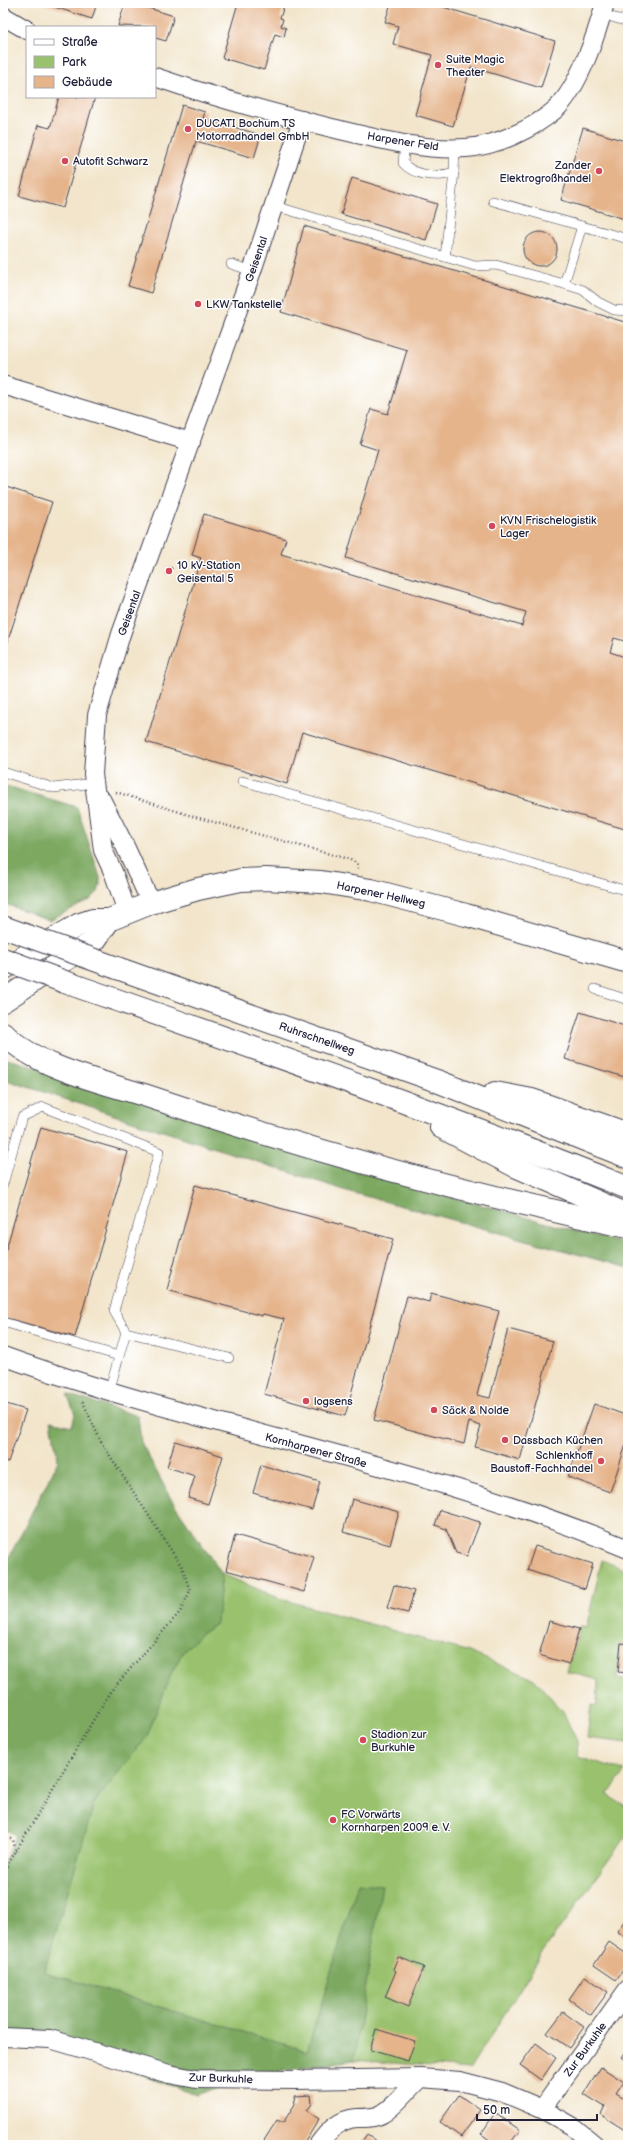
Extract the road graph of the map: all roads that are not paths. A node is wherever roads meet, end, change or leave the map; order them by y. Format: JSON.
{"nodes":[{"id":1,"x":604,"y":9,"type":"edge"},
{"id":2,"x":3,"y":16,"type":"edge"},
{"id":3,"x":628,"y":22,"type":"edge"},
{"id":4,"x":26,"y":29,"type":"edge"},
{"id":5,"x":156,"y":77,"type":"edge"},
{"id":6,"x":302,"y":120,"type":"junction"},
{"id":7,"x":404,"y":143,"type":"junction"},
{"id":8,"x":455,"y":148,"type":"junction"},
{"id":9,"x":454,"y":172,"type":"junction"},
{"id":10,"x":492,"y":200,"type":"dead end"},
{"id":11,"x":275,"y":206,"type":"junction"},
{"id":12,"x":582,"y":226,"type":"junction"},
{"id":13,"x":628,"y":239,"type":"edge"},
{"id":14,"x":445,"y":257,"type":"junction"},
{"id":15,"x":231,"y":264,"type":"dead end"},
{"id":16,"x":252,"y":271,"type":"junction"},
{"id":17,"x":564,"y":284,"type":"junction"},
{"id":18,"x":628,"y":310,"type":"edge"},
{"id":19,"x":3,"y":385,"type":"edge"},
{"id":20,"x":190,"y":442,"type":"junction"},
{"id":21,"x":3,"y":772,"type":"edge"},
{"id":22,"x":242,"y":781,"type":"dead end"},
{"id":23,"x":95,"y":786,"type":"junction"},
{"id":24,"x":628,"y":891,"type":"edge"},
{"id":25,"x":151,"y":903,"type":"junction"},
{"id":26,"x":118,"y":916,"type":"junction"},
{"id":27,"x":3,"y":927,"type":"edge"},
{"id":28,"x":3,"y":960,"type":"edge"},
{"id":29,"x":628,"y":962,"type":"edge"},
{"id":30,"x":3,"y":969,"type":"edge"},
{"id":31,"x":595,"y":989,"type":"dead end"},
{"id":32,"x":628,"y":1000,"type":"edge"},
{"id":33,"x":3,"y":1001,"type":"edge"},
{"id":34,"x":3,"y":1033,"type":"edge"},
{"id":35,"x":3,"y":1050,"type":"edge"},
{"id":36,"x":27,"y":1053,"type":"junction"},
{"id":37,"x":345,"y":1080,"type":"junction"},
{"id":38,"x":437,"y":1081,"type":"junction"},
{"id":39,"x":628,"y":1134,"type":"edge"},
{"id":40,"x":628,"y":1157,"type":"edge"},
{"id":41,"x":3,"y":1184,"type":"edge"},
{"id":42,"x":628,"y":1188,"type":"edge"},
{"id":43,"x":628,"y":1215,"type":"edge"},
{"id":44,"x":628,"y":1227,"type":"edge"},
{"id":45,"x":3,"y":1322,"type":"edge"},
{"id":46,"x":126,"y":1332,"type":"junction"},
{"id":47,"x":3,"y":1356,"type":"edge"},
{"id":48,"x":119,"y":1356,"type":"junction"},
{"id":49,"x":229,"y":1358,"type":"dead end"},
{"id":50,"x":109,"y":1392,"type":"junction"},
{"id":51,"x":628,"y":1549,"type":"edge"},
{"id":52,"x":628,"y":1989,"type":"edge"},
{"id":53,"x":3,"y":2037,"type":"edge"},
{"id":54,"x":420,"y":2078,"type":"junction"},
{"id":55,"x":542,"y":2109,"type":"junction"},
{"id":56,"x":318,"y":2145,"type":"edge"},
{"id":57,"x":595,"y":2145,"type":"edge"}],
"edges":[{"from":1,"to":3,"type":"lane"},
{"from":1,"to":8,"type":"street","name":"Harpener Feld"},
{"from":2,"to":4,"type":"street"},
{"from":5,"to":6,"type":"street","name":"Harpener Feld"},
{"from":6,"to":7,"type":"street","name":"Harpener Feld"},
{"from":6,"to":11,"type":"street","name":"Geisental"},
{"from":7,"to":8,"type":"street","name":"Harpener Feld"},
{"from":7,"to":9,"type":"lane"},
{"from":8,"to":9,"type":"lane"},
{"from":9,"to":14,"type":"lane"},
{"from":10,"to":12,"type":"lane"},
{"from":11,"to":14,"type":"lane"},
{"from":11,"to":16,"type":"street","name":"Geisental"},
{"from":12,"to":13,"type":"lane"},
{"from":12,"to":17,"type":"lane"},
{"from":14,"to":17,"type":"lane"},
{"from":15,"to":16,"type":"lane"},
{"from":16,"to":20,"type":"street","name":"Geisental"},
{"from":17,"to":18,"type":"lane"},
{"from":19,"to":20,"type":"street"},
{"from":20,"to":23,"type":"street","name":"Geisental"},
{"from":21,"to":23,"type":"lane"},
{"from":22,"to":24,"type":"lane"},
{"from":23,"to":25,"type":"street","name":"Geisental"},
{"from":23,"to":26,"type":"street","name":"Geisental"},
{"from":25,"to":26,"type":"main road","name":"Harpener Hellweg"},
{"from":25,"to":29,"type":"main road","name":"Harpener Hellweg"},
{"from":26,"to":30,"type":"main road","name":"Harpener Hellweg"},
{"from":26,"to":33,"type":"main road"},
{"from":27,"to":38,"type":"main road","name":"Ruhrschnellweg","bridge":true},
{"from":28,"to":37,"type":"main road","bridge":true},
{"from":31,"to":32,"type":"lane"},
{"from":34,"to":36,"type":"main road"},
{"from":35,"to":36,"type":"main road"},
{"from":36,"to":44,"type":"main road"},
{"from":37,"to":42,"type":"main road"},
{"from":37,"to":43,"type":"main road"},
{"from":38,"to":39,"type":"main road"},
{"from":38,"to":40,"type":"main road","name":"Ruhrschnellweg"},
{"from":41,"to":46,"type":"lane"},
{"from":45,"to":48,"type":"lane"},
{"from":46,"to":48,"type":"lane"},
{"from":46,"to":49,"type":"lane"},
{"from":47,"to":50,"type":"street","name":"Kornharpener Straße"},
{"from":48,"to":50,"type":"lane"},
{"from":50,"to":51,"type":"street","name":"Kornharpener Straße"},
{"from":52,"to":55,"type":"street","name":"Zur Burkuhle"},
{"from":53,"to":54,"type":"street","name":"Zur Burkuhle"},
{"from":54,"to":55,"type":"street","name":"Zur Burkuhle"},
{"from":54,"to":56,"type":"street"},
{"from":55,"to":57,"type":"street","name":"Zur Burkuhle"}]}
